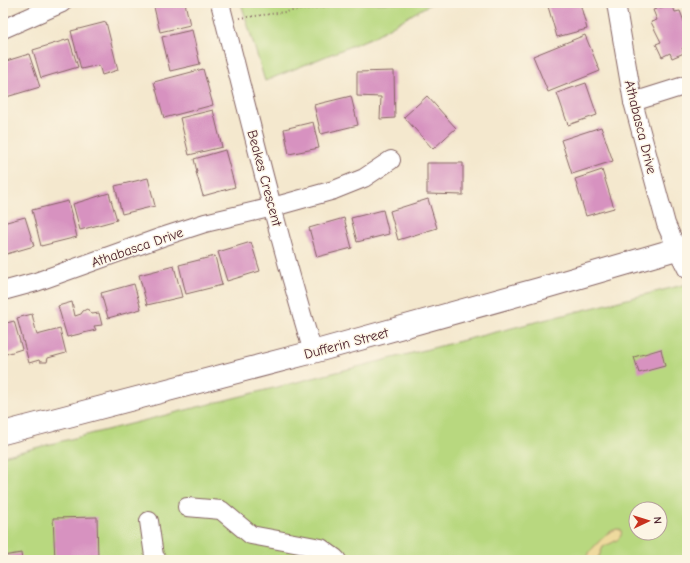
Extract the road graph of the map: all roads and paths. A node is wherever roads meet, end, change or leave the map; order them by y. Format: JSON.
{"nodes":[{"id":1,"x":62,"y":3,"type":"edge"},
{"id":2,"x":220,"y":3,"type":"edge"},
{"id":3,"x":345,"y":3,"type":"edge"},
{"id":4,"x":616,"y":3,"type":"edge"},
{"id":5,"x":240,"y":18,"type":"dead end"},
{"id":6,"x":3,"y":29,"type":"edge"},
{"id":7,"x":687,"y":85,"type":"edge"},
{"id":8,"x":633,"y":102,"type":"junction"},
{"id":9,"x":390,"y":160,"type":"dead end"},
{"id":10,"x":273,"y":207,"type":"junction"},
{"id":11,"x":682,"y":248,"type":"edge"},
{"id":12,"x":687,"y":269,"type":"edge"},
{"id":13,"x":3,"y":291,"type":"edge"},
{"id":14,"x":313,"y":352,"type":"junction"},
{"id":15,"x":3,"y":433,"type":"edge"},
{"id":16,"x":187,"y":507,"type":"dead end"},
{"id":17,"x":149,"y":521,"type":"dead end"},
{"id":18,"x":157,"y":560,"type":"edge"},
{"id":19,"x":336,"y":560,"type":"edge"}],
"edges":[{"from":1,"to":6,"type":"street"},
{"from":2,"to":10,"type":"street","name":"Beakes Crescent"},
{"from":3,"to":5,"type":"path"},
{"from":4,"to":8,"type":"street","name":"Athabasca Drive"},
{"from":7,"to":8,"type":"street"},
{"from":8,"to":11,"type":"street","name":"Athabasca Drive"},
{"from":9,"to":10,"type":"street","name":"Athabasca Drive"},
{"from":10,"to":13,"type":"street","name":"Athabasca Drive"},
{"from":10,"to":14,"type":"street","name":"Beakes Crescent"},
{"from":11,"to":12,"type":"street","name":"Athabasca Drive"},
{"from":11,"to":14,"type":"main road","name":"Dufferin Street"},
{"from":14,"to":15,"type":"main road","name":"Dufferin Street"},
{"from":16,"to":19,"type":"street"},
{"from":17,"to":18,"type":"street"}]}
